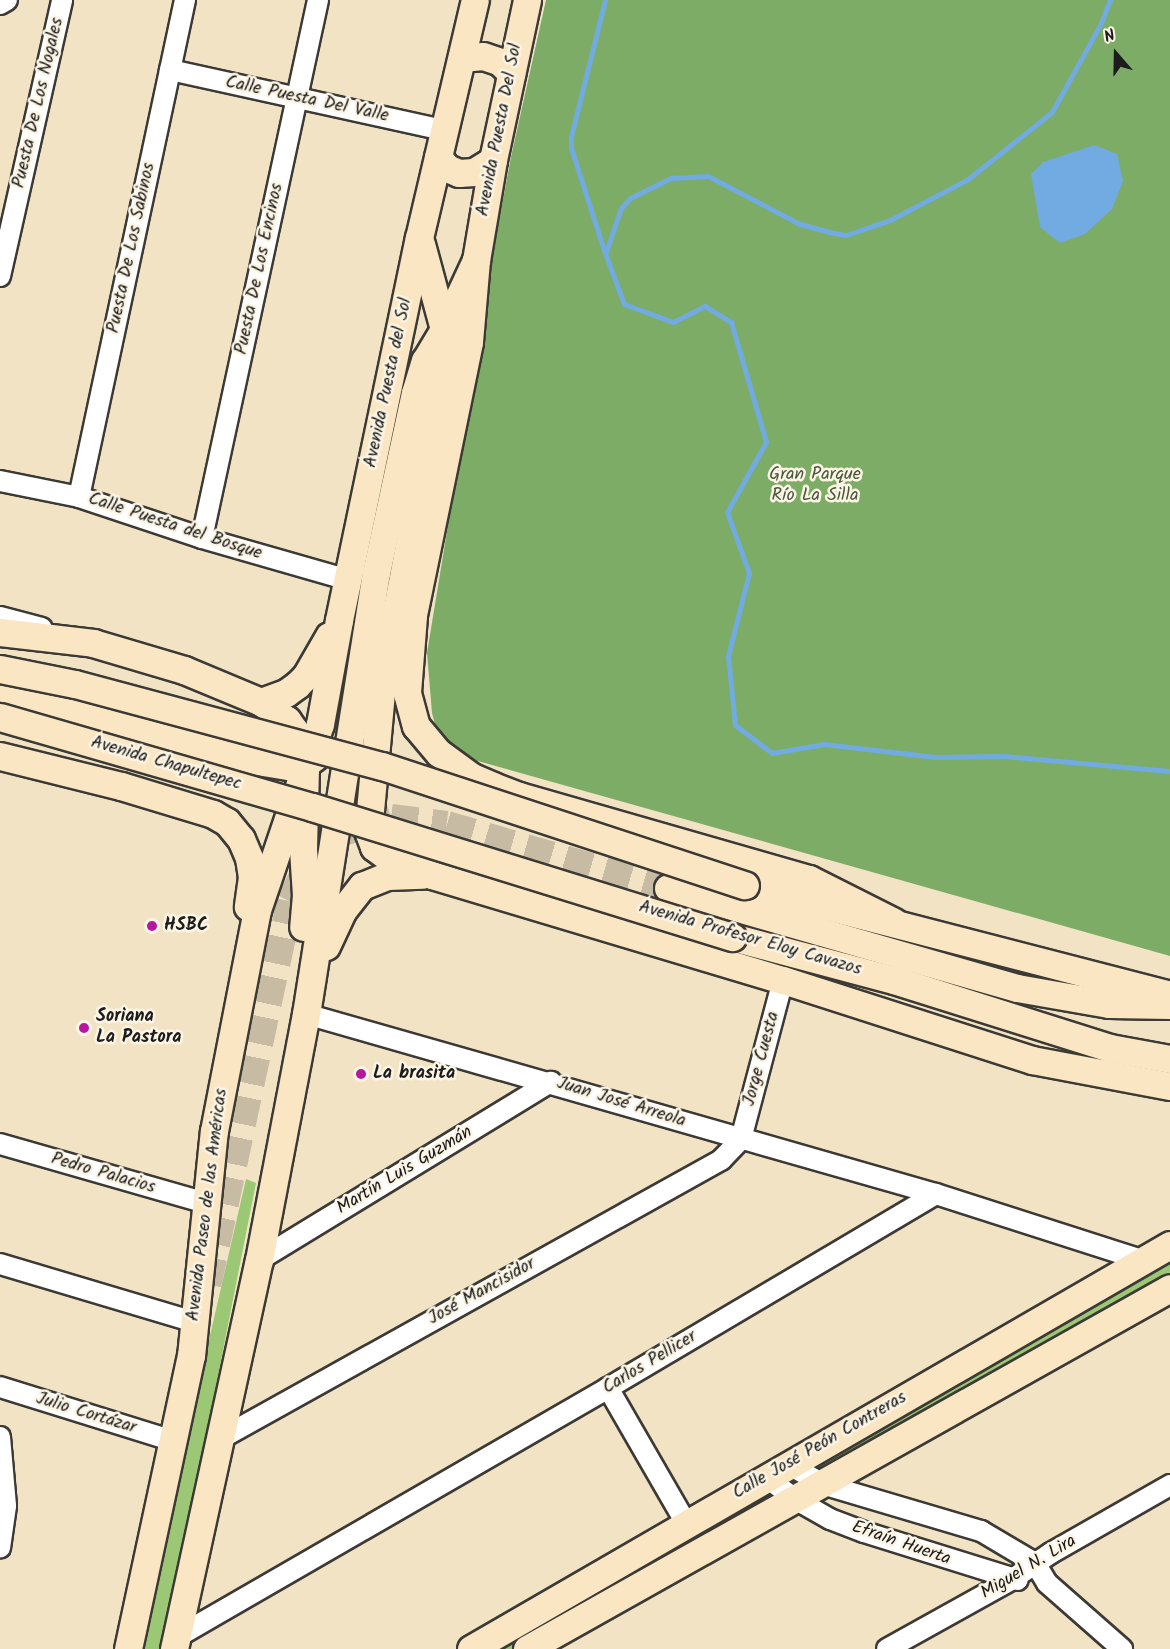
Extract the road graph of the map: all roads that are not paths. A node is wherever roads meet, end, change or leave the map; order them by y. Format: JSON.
{"nodes":[{"id":1,"x":6,"y":0,"type":"edge"},
{"id":2,"x":62,"y":0,"type":"edge"},
{"id":3,"x":185,"y":0,"type":"edge"},
{"id":4,"x":318,"y":0,"type":"edge"},
{"id":5,"x":475,"y":0,"type":"edge"},
{"id":6,"x":527,"y":0,"type":"edge"},
{"id":7,"x":0,"y":4,"type":"edge"},
{"id":8,"x":462,"y":58,"type":"junction"},
{"id":9,"x":170,"y":70,"type":"junction"},
{"id":10,"x":511,"y":73,"type":"junction"},
{"id":11,"x":297,"y":98,"type":"junction"},
{"id":12,"x":444,"y":130,"type":"junction"},
{"id":13,"x":438,"y":157,"type":"junction"},
{"id":14,"x":493,"y":160,"type":"junction"},
{"id":15,"x":419,"y":238,"type":"junction"},
{"id":16,"x":476,"y":260,"type":"junction"},
{"id":17,"x":0,"y":276,"type":"edge"},
{"id":18,"x":444,"y":328,"type":"junction"},
{"id":19,"x":0,"y":481,"type":"edge"},
{"id":20,"x":79,"y":497,"type":"junction"},
{"id":21,"x":202,"y":538,"type":"junction"},
{"id":22,"x":348,"y":580,"type":"junction"},
{"id":23,"x":0,"y":617,"type":"edge"},
{"id":24,"x":339,"y":620,"type":"junction"},
{"id":25,"x":0,"y":632,"type":"edge"},
{"id":26,"x":93,"y":644,"type":"junction"},
{"id":27,"x":0,"y":669,"type":"edge"},
{"id":28,"x":0,"y":687,"type":"edge"},
{"id":29,"x":261,"y":702,"type":"junction"},
{"id":30,"x":355,"y":716,"type":"junction"},
{"id":31,"x":0,"y":717,"type":"edge"},
{"id":32,"x":0,"y":756,"type":"edge"},
{"id":33,"x":455,"y":764,"type":"junction"},
{"id":34,"x":305,"y":767,"type":"junction"},
{"id":35,"x":371,"y":784,"type":"junction"},
{"id":36,"x":334,"y":818,"type":"junction"},
{"id":37,"x":304,"y":830,"type":"junction"},
{"id":38,"x":432,"y":875,"type":"junction"},
{"id":39,"x":668,"y":888,"type":"tunnel mouth"},
{"id":40,"x":325,"y":894,"type":"junction"},
{"id":41,"x":257,"y":910,"type":"junction"},
{"id":42,"x":305,"y":915,"type":"junction"},
{"id":43,"x":894,"y":922,"type":"junction"},
{"id":44,"x":783,"y":980,"type":"junction"},
{"id":45,"x":894,"y":980,"type":"junction"},
{"id":46,"x":243,"y":983,"type":"junction"},
{"id":47,"x":1170,"y":995,"type":"edge"},
{"id":48,"x":308,"y":1002,"type":"junction"},
{"id":49,"x":1170,"y":1005,"type":"edge"},
{"id":50,"x":1170,"y":1059,"type":"edge"},
{"id":51,"x":1032,"y":1060,"type":"junction"},
{"id":52,"x":551,"y":1082,"type":"junction"},
{"id":53,"x":1170,"y":1086,"type":"edge"},
{"id":54,"x":286,"y":1116,"type":"junction"},
{"id":55,"x":741,"y":1139,"type":"junction"},
{"id":56,"x":0,"y":1144,"type":"edge"},
{"id":57,"x":936,"y":1194,"type":"junction"},
{"id":58,"x":207,"y":1203,"type":"junction"},
{"id":59,"x":1170,"y":1245,"type":"edge"},
{"id":60,"x":259,"y":1260,"type":"junction"},
{"id":61,"x":1141,"y":1260,"type":"junction"},
{"id":62,"x":0,"y":1264,"type":"edge"},
{"id":63,"x":1170,"y":1287,"type":"edge"},
{"id":64,"x":194,"y":1322,"type":"junction"},
{"id":65,"x":0,"y":1387,"type":"edge"},
{"id":66,"x":608,"y":1388,"type":"junction"},
{"id":67,"x":0,"y":1437,"type":"edge"},
{"id":68,"x":219,"y":1440,"type":"junction"},
{"id":69,"x":172,"y":1441,"type":"junction"},
{"id":70,"x":777,"y":1471,"type":"junction"},
{"id":71,"x":822,"y":1484,"type":"junction"},
{"id":72,"x":1170,"y":1485,"type":"edge"},
{"id":73,"x":795,"y":1499,"type":"junction"},
{"id":74,"x":687,"y":1525,"type":"junction"},
{"id":75,"x":0,"y":1548,"type":"edge"},
{"id":76,"x":1035,"y":1563,"type":"junction"},
{"id":77,"x":1011,"y":1580,"type":"junction"},
{"id":78,"x":1047,"y":1583,"type":"junction"},
{"id":79,"x":176,"y":1643,"type":"edge"},
{"id":80,"x":128,"y":1649,"type":"edge"},
{"id":81,"x":471,"y":1649,"type":"edge"},
{"id":82,"x":527,"y":1649,"type":"edge"},
{"id":83,"x":887,"y":1649,"type":"edge"},
{"id":84,"x":1122,"y":1649,"type":"edge"}],
"edges":[{"from":1,"to":7,"type":"street"},
{"from":2,"to":17,"type":"street","name":"Puesta De Los Nogales"},
{"from":3,"to":9,"type":"street","name":"Puesta De Los Sabinos"},
{"from":4,"to":11,"type":"street","name":"Puesta De Los Encinos"},
{"from":5,"to":8,"type":"main road","name":"Avenida Puesta del Sol"},
{"from":6,"to":10,"type":"main road","name":"Avenida Puesta Del Sol"},
{"from":8,"to":10,"type":"main road"},
{"from":8,"to":12,"type":"main road","name":"Avenida Puesta del Sol"},
{"from":9,"to":11,"type":"street","name":"Calle Puesta Del Valle"},
{"from":9,"to":20,"type":"street","name":"Puesta De Los Sabinos"},
{"from":10,"to":14,"type":"main road","name":"Avenida Puesta Del Sol"},
{"from":11,"to":12,"type":"street","name":"Calle Puesta Del Valle"},
{"from":11,"to":21,"type":"street","name":"Puesta De Los Encinos"},
{"from":12,"to":13,"type":"main road","name":"Avenida Puesta del Sol"},
{"from":13,"to":14,"type":"main road"},
{"from":13,"to":15,"type":"main road","name":"Avenida Puesta del Sol"},
{"from":14,"to":16,"type":"main road","name":"Avenida Puesta Del Sol"},
{"from":15,"to":18,"type":"main road"},
{"from":15,"to":22,"type":"main road","name":"Avenida Puesta del Sol"},
{"from":16,"to":18,"type":"main road","name":"Avenida Puesta del Sol"},
{"from":16,"to":33,"type":"main road"},
{"from":18,"to":30,"type":"main road","name":"Avenida Puesta del Sol"},
{"from":18,"to":35,"type":"main road"},
{"from":19,"to":20,"type":"street","name":"Calle Puesta del Bosque"},
{"from":20,"to":21,"type":"street","name":"Calle Puesta del Bosque"},
{"from":21,"to":22,"type":"street","name":"Calle Puesta del Bosque"},
{"from":22,"to":24,"type":"main road","name":"Avenida Puesta del Sol"},
{"from":23,"to":26,"type":"street"},
{"from":24,"to":29,"type":"main road"},
{"from":24,"to":34,"type":"main road","name":"Avenida Puesta del Sol"},
{"from":25,"to":26,"type":"main road"},
{"from":26,"to":29,"type":"main road"},
{"from":27,"to":43,"type":"main road","bridge":true},
{"from":28,"to":34,"type":"main road"},
{"from":29,"to":34,"type":"main road"},
{"from":30,"to":34,"type":"main road"},
{"from":30,"to":36,"type":"main road","name":"Avenida Puesta del Sol"},
{"from":31,"to":36,"type":"main road","name":"Avenida Chapultepec","bridge":true},
{"from":32,"to":46,"type":"main road"},
{"from":33,"to":35,"type":"main road"},
{"from":33,"to":43,"type":"main road"},
{"from":34,"to":37,"type":"main road"},
{"from":34,"to":41,"type":"main road","name":"Avenida Paseo de las Américas"},
{"from":35,"to":38,"type":"main road"},
{"from":36,"to":40,"type":"main road"},
{"from":36,"to":45,"type":"main road","name":"Avenida Profesor Eloy Cavazos","bridge":true},
{"from":37,"to":40,"type":"main road"},
{"from":37,"to":42,"type":"main road"},
{"from":38,"to":44,"type":"main road"},
{"from":38,"to":48,"type":"main road"},
{"from":39,"to":49,"type":"main road"},
{"from":40,"to":48,"type":"main road"},
{"from":41,"to":42,"type":"main road"},
{"from":41,"to":46,"type":"main road","name":"Avenida Paseo de las Américas"},
{"from":42,"to":54,"type":"main road"},
{"from":43,"to":47,"type":"main road"},
{"from":44,"to":51,"type":"main road"},
{"from":44,"to":55,"type":"street","name":"Jorge Cuesta"},
{"from":45,"to":50,"type":"main road","name":"Avenida Profesor Eloy Cavazos"},
{"from":45,"to":51,"type":"main road"},
{"from":46,"to":58,"type":"main road","name":"Avenida Paseo de las Américas"},
{"from":48,"to":52,"type":"street","name":"Juan José Arreola"},
{"from":48,"to":54,"type":"main road"},
{"from":51,"to":53,"type":"main road"},
{"from":52,"to":55,"type":"street","name":"Juan José Arreola"},
{"from":52,"to":60,"type":"street","name":"Martín Luis Guzmán"},
{"from":54,"to":60,"type":"main road"},
{"from":55,"to":57,"type":"street","name":"Juan José Arreola"},
{"from":55,"to":68,"type":"street","name":"José Mancisidor"},
{"from":56,"to":58,"type":"street","name":"Pedro Palacios"},
{"from":57,"to":61,"type":"street"},
{"from":57,"to":66,"type":"street","name":"Carlos Pellicer"},
{"from":58,"to":64,"type":"main road","name":"Avenida Paseo de las Américas"},
{"from":59,"to":61,"type":"main road","name":"Calle José Peón Contreras"},
{"from":60,"to":68,"type":"main road"},
{"from":61,"to":70,"type":"main road","name":"Calle José Peón Contreras"},
{"from":62,"to":64,"type":"street"},
{"from":63,"to":71,"type":"main road","name":"Calle José Peón Contreras"},
{"from":64,"to":69,"type":"main road","name":"Avenida Paseo de las Américas"},
{"from":65,"to":69,"type":"street","name":"Julio Cortázar"},
{"from":66,"to":74,"type":"street"},
{"from":66,"to":79,"type":"street","name":"Carlos Pellicer"},
{"from":67,"to":75,"type":"street"},
{"from":68,"to":79,"type":"main road"},
{"from":69,"to":80,"type":"main road","name":"Avenida Paseo de las Américas"},
{"from":70,"to":71,"type":"street","name":"Efraín Huerta"},
{"from":70,"to":73,"type":"street","name":"Efraín Huerta"},
{"from":70,"to":74,"type":"main road","name":"Calle José Peón Contreras"},
{"from":71,"to":73,"type":"main road","name":"Calle José Peón Contreras"},
{"from":71,"to":76,"type":"street","name":"Efraín Huerta"},
{"from":72,"to":76,"type":"street","name":"Miguel N. Lira"},
{"from":73,"to":77,"type":"street","name":"Efraín Huerta"},
{"from":73,"to":82,"type":"main road","name":"Calle José Peón Contreras"},
{"from":74,"to":81,"type":"main road","name":"Calle José Peón Contreras"},
{"from":76,"to":77,"type":"street","name":"Miguel N. Lira"},
{"from":76,"to":78,"type":"street","name":"Efraín Huerta"},
{"from":77,"to":78,"type":"street","name":"Efraín Huerta"},
{"from":77,"to":83,"type":"street","name":"Miguel N. Lira"},
{"from":78,"to":84,"type":"street","name":"Efraín Huerta"}]}
